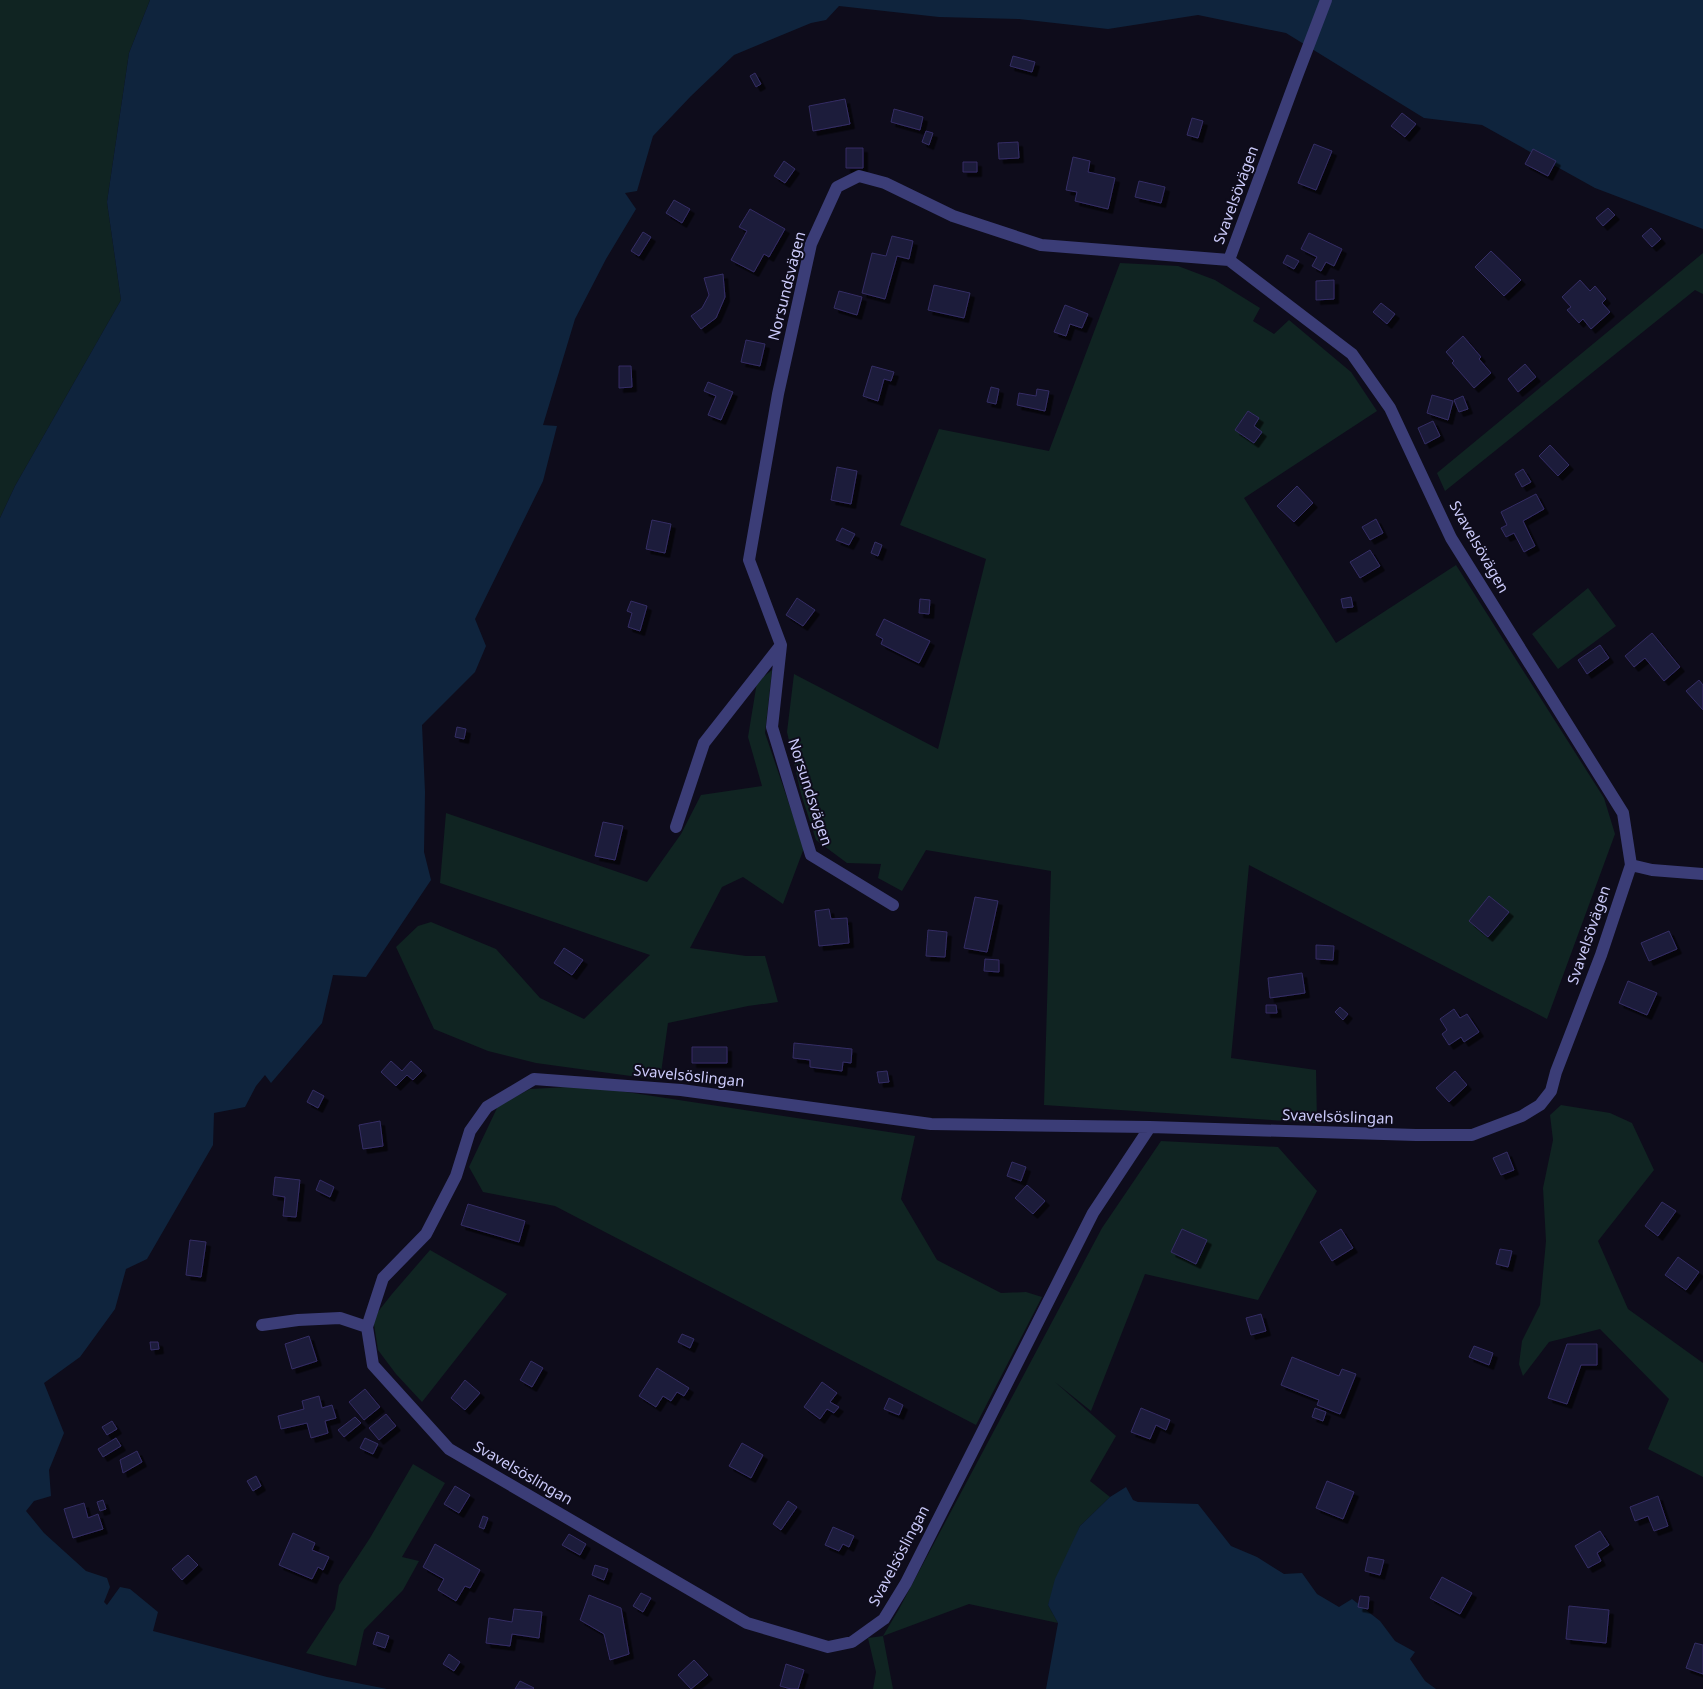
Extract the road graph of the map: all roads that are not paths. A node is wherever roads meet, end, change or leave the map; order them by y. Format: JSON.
{"nodes":[{"id":1,"x":1326,"y":0,"type":"edge"},
{"id":2,"x":1230,"y":260,"type":"junction"},
{"id":3,"x":781,"y":646,"type":"junction"},
{"id":4,"x":676,"y":827,"type":"dead end"},
{"id":5,"x":1631,"y":865,"type":"junction"},
{"id":6,"x":1703,"y":874,"type":"edge"},
{"id":7,"x":893,"y":905,"type":"dead end"},
{"id":8,"x":1522,"y":1116,"type":"joint"},
{"id":9,"x":1150,"y":1127,"type":"junction"},
{"id":10,"x":262,"y":1325,"type":"dead end"},
{"id":11,"x":367,"y":1327,"type":"junction"}],
"edges":[{"from":1,"to":2,"type":"street","name":"Svavelsövägen"},
{"from":2,"to":3,"type":"street","name":"Norsundsvägen"},
{"from":2,"to":5,"type":"street","name":"Svavelsövägen"},
{"from":3,"to":4,"type":"street"},
{"from":3,"to":7,"type":"street","name":"Norsundsvägen"},
{"from":5,"to":6,"type":"street"},
{"from":5,"to":8,"type":"street","name":"Svavelsövägen"},
{"from":8,"to":9,"type":"street","name":"Svavelsöslingan"},
{"from":9,"to":11,"type":"street","name":"Svavelsöslingan"},
{"from":9,"to":11,"type":"street","name":"Svavelsöslingan"},
{"from":10,"to":11,"type":"street"}]}
